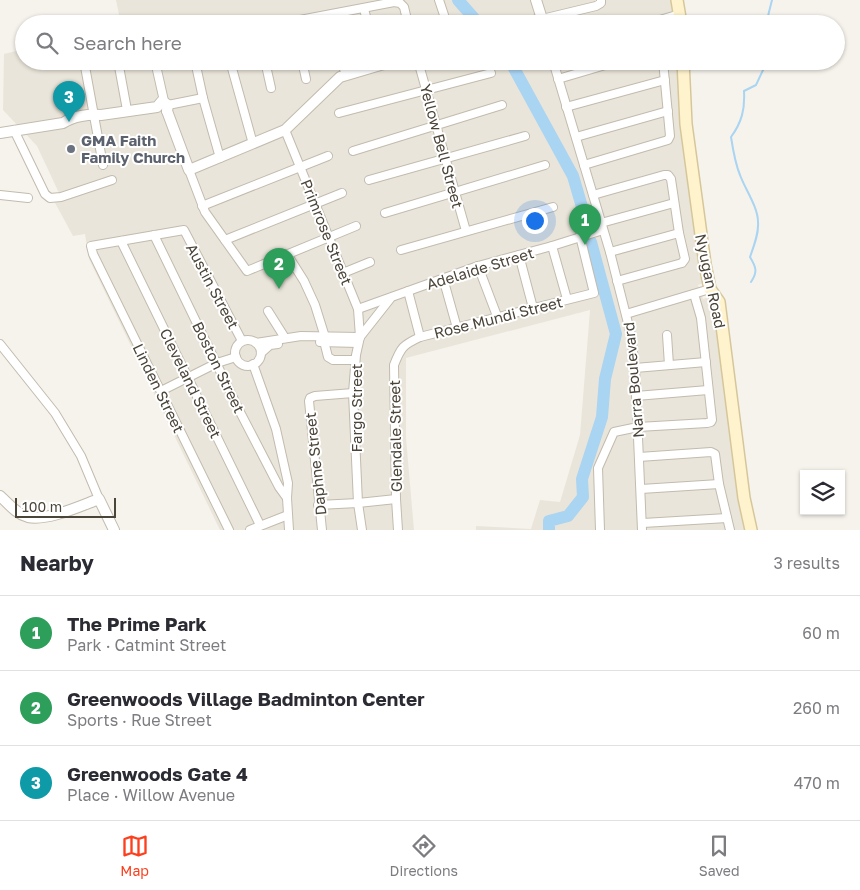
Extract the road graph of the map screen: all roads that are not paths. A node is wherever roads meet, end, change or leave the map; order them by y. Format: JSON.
{"nodes":[{"id":1,"x":439,"y":0,"type":"edge"},
{"id":2,"x":536,"y":0,"type":"edge"},
{"id":3,"x":677,"y":0,"type":"edge"},
{"id":4,"x":601,"y":2,"type":"edge"},
{"id":5,"x":364,"y":9,"type":"junction"},
{"id":6,"x":344,"y":15,"type":"edge"},
{"id":7,"x":366,"y":15,"type":"edge"},
{"id":8,"x":406,"y":15,"type":"edge"},
{"id":9,"x":444,"y":15,"type":"edge"},
{"id":10,"x":541,"y":15,"type":"edge"},
{"id":11,"x":563,"y":15,"type":"edge"},
{"id":12,"x":679,"y":15,"type":"edge"},
{"id":13,"x":86,"y":70,"type":"edge"},
{"id":14,"x":120,"y":70,"type":"edge"},
{"id":15,"x":158,"y":70,"type":"edge"},
{"id":16,"x":197,"y":70,"type":"edge"},
{"id":17,"x":232,"y":70,"type":"edge"},
{"id":18,"x":267,"y":70,"type":"edge"},
{"id":19,"x":304,"y":70,"type":"edge"},
{"id":20,"x":344,"y":70,"type":"edge"},
{"id":21,"x":366,"y":70,"type":"edge"},
{"id":22,"x":421,"y":70,"type":"edge"},
{"id":23,"x":556,"y":70,"type":"edge"},
{"id":24,"x":588,"y":70,"type":"edge"},
{"id":25,"x":664,"y":70,"type":"edge"},
{"id":26,"x":683,"y":70,"type":"edge"},
{"id":27,"x":491,"y":73,"type":"dead end"},
{"id":28,"x":347,"y":76,"type":"junction"},
{"id":29,"x":306,"y":79,"type":"dead end"},
{"id":30,"x":558,"y":79,"type":"junction"},
{"id":31,"x":666,"y":80,"type":"junction"},
{"id":32,"x":271,"y":88,"type":"dead end"},
{"id":33,"x":427,"y":91,"type":"junction"},
{"id":34,"x":203,"y":98,"type":"junction"},
{"id":35,"x":502,"y":105,"type":"dead end"},
{"id":36,"x":164,"y":106,"type":"junction"},
{"id":37,"x":566,"y":107,"type":"junction"},
{"id":38,"x":127,"y":110,"type":"junction"},
{"id":39,"x":668,"y":111,"type":"junction"},
{"id":40,"x":339,"y":114,"type":"dead end"},
{"id":41,"x":96,"y":117,"type":"junction"},
{"id":42,"x":436,"y":125,"type":"junction"},
{"id":43,"x":14,"y":130,"type":"junction"},
{"id":44,"x":285,"y":130,"type":"junction"},
{"id":45,"x":0,"y":133,"type":"edge"},
{"id":46,"x":525,"y":136,"type":"dead end"},
{"id":47,"x":576,"y":138,"type":"junction"},
{"id":48,"x":253,"y":144,"type":"junction"},
{"id":49,"x":352,"y":151,"type":"dead end"},
{"id":50,"x":328,"y":156,"type":"dead end"},
{"id":51,"x":220,"y":158,"type":"junction"},
{"id":52,"x":445,"y":159,"type":"junction"},
{"id":53,"x":103,"y":164,"type":"dead end"},
{"id":54,"x":545,"y":165,"type":"dead end"},
{"id":55,"x":584,"y":165,"type":"junction"},
{"id":56,"x":300,"y":167,"type":"junction"},
{"id":57,"x":189,"y":170,"type":"junction"},
{"id":58,"x":112,"y":180,"type":"dead end"},
{"id":59,"x":369,"y":180,"type":"dead end"},
{"id":60,"x":455,"y":192,"type":"junction"},
{"id":61,"x":342,"y":193,"type":"dead end"},
{"id":62,"x":0,"y":195,"type":"edge"},
{"id":63,"x":593,"y":195,"type":"junction"},
{"id":64,"x":28,"y":198,"type":"dead end"},
{"id":65,"x":674,"y":203,"type":"junction"},
{"id":66,"x":315,"y":204,"type":"junction"},
{"id":67,"x":202,"y":206,"type":"junction"},
{"id":68,"x":554,"y":207,"type":"dead end"},
{"id":69,"x":385,"y":213,"type":"dead end"},
{"id":70,"x":356,"y":226,"type":"dead end"},
{"id":71,"x":602,"y":226,"type":"junction"},
{"id":72,"x":466,"y":231,"type":"junction"},
{"id":73,"x":679,"y":233,"type":"junction"},
{"id":74,"x":154,"y":235,"type":"junction"},
{"id":75,"x":580,"y":236,"type":"junction"},
{"id":76,"x":329,"y":237,"type":"junction"},
{"id":77,"x":226,"y":240,"type":"junction"},
{"id":78,"x":121,"y":241,"type":"junction"},
{"id":79,"x":552,"y":246,"type":"junction"},
{"id":80,"x":401,"y":250,"type":"dead end"},
{"id":81,"x":610,"y":252,"type":"junction"},
{"id":82,"x":287,"y":254,"type":"junction"},
{"id":83,"x":519,"y":255,"type":"junction"},
{"id":84,"x":370,"y":262,"type":"dead end"},
{"id":85,"x":478,"y":266,"type":"junction"},
{"id":86,"x":343,"y":272,"type":"junction"},
{"id":87,"x":443,"y":278,"type":"junction"},
{"id":88,"x":617,"y":281,"type":"junction"},
{"id":89,"x":710,"y":288,"type":"junction"},
{"id":90,"x":408,"y":291,"type":"junction"},
{"id":91,"x":694,"y":294,"type":"junction"},
{"id":92,"x":391,"y":297,"type":"junction"},
{"id":93,"x":567,"y":299,"type":"junction"},
{"id":94,"x":533,"y":308,"type":"junction"},
{"id":95,"x":358,"y":309,"type":"junction"},
{"id":96,"x":268,"y":311,"type":"dead end"},
{"id":97,"x":626,"y":314,"type":"junction"},
{"id":98,"x":496,"y":316,"type":"junction"},
{"id":99,"x":457,"y":328,"type":"junction"},
{"id":100,"x":668,"y":335,"type":"dead end"},
{"id":101,"x":420,"y":337,"type":"junction"},
{"id":102,"x":285,"y":338,"type":"junction"},
{"id":103,"x":325,"y":340,"type":"junction"},
{"id":104,"x":359,"y":340,"type":"junction"},
{"id":105,"x":242,"y":341,"type":"junction"},
{"id":106,"x":256,"y":343,"type":"junction"},
{"id":107,"x":0,"y":344,"type":"edge"},
{"id":108,"x":404,"y":344,"type":"joint"},
{"id":109,"x":261,"y":353,"type":"junction"},
{"id":110,"x":236,"y":357,"type":"junction"},
{"id":111,"x":355,"y":360,"type":"junction"},
{"id":112,"x":706,"y":362,"type":"junction"},
{"id":113,"x":217,"y":363,"type":"junction"},
{"id":114,"x":253,"y":364,"type":"junction"},
{"id":115,"x":669,"y":365,"type":"junction"},
{"id":116,"x":635,"y":368,"type":"junction"},
{"id":117,"x":189,"y":376,"type":"junction"},
{"id":118,"x":708,"y":390,"type":"junction"},
{"id":119,"x":160,"y":391,"type":"junction"},
{"id":120,"x":353,"y":393,"type":"junction"},
{"id":121,"x":636,"y":396,"type":"junction"},
{"id":122,"x":638,"y":426,"type":"junction"},
{"id":123,"x":639,"y":458,"type":"junction"},
{"id":124,"x":719,"y":484,"type":"junction"},
{"id":125,"x":641,"y":489,"type":"junction"},
{"id":126,"x":0,"y":496,"type":"edge"},
{"id":127,"x":287,"y":498,"type":"junction"},
{"id":128,"x":99,"y":499,"type":"junction"},
{"id":129,"x":396,"y":499,"type":"junction"},
{"id":130,"x":358,"y":503,"type":"junction"},
{"id":131,"x":318,"y":505,"type":"junction"},
{"id":132,"x":288,"y":514,"type":"junction"},
{"id":133,"x":727,"y":518,"type":"junction"},
{"id":134,"x":260,"y":525,"type":"junction"},
{"id":135,"x":643,"y":526,"type":"edge"},
{"id":136,"x":114,"y":530,"type":"edge"},
{"id":137,"x":229,"y":530,"type":"edge"},
{"id":138,"x":250,"y":530,"type":"edge"},
{"id":139,"x":289,"y":530,"type":"edge"},
{"id":140,"x":322,"y":530,"type":"edge"},
{"id":141,"x":362,"y":530,"type":"edge"},
{"id":142,"x":398,"y":530,"type":"edge"},
{"id":143,"x":600,"y":530,"type":"edge"},
{"id":144,"x":730,"y":530,"type":"edge"},
{"id":145,"x":750,"y":530,"type":"edge"}],
"edges":[{"from":1,"to":9,"type":"street"},
{"from":2,"to":10,"type":"street"},
{"from":3,"to":12,"type":"main road"},
{"from":4,"to":11,"type":"street"},
{"from":5,"to":6,"type":"street"},
{"from":5,"to":7,"type":"street"},
{"from":5,"to":8,"type":"street"},
{"from":13,"to":41,"type":"street"},
{"from":14,"to":38,"type":"street"},
{"from":15,"to":36,"type":"street"},
{"from":16,"to":34,"type":"street"},
{"from":17,"to":48,"type":"street"},
{"from":18,"to":32,"type":"street"},
{"from":19,"to":29,"type":"street"},
{"from":20,"to":28,"type":"street"},
{"from":21,"to":28,"type":"street"},
{"from":22,"to":33,"type":"street","name":"Yellow Bell Street"},
{"from":23,"to":30,"type":"street","name":"Narra Boulevard"},
{"from":24,"to":30,"type":"street"},
{"from":25,"to":31,"type":"street"},
{"from":26,"to":89,"type":"main road","name":"Nyugan Road"},
{"from":27,"to":33,"type":"street"},
{"from":28,"to":44,"type":"street"},
{"from":30,"to":37,"type":"street","name":"Narra Boulevard"},
{"from":31,"to":37,"type":"street"},
{"from":31,"to":39,"type":"street"},
{"from":33,"to":40,"type":"street"},
{"from":33,"to":42,"type":"street","name":"Yellow Bell Street"},
{"from":34,"to":36,"type":"street"},
{"from":34,"to":51,"type":"street"},
{"from":35,"to":42,"type":"street"},
{"from":36,"to":38,"type":"street"},
{"from":36,"to":57,"type":"street"},
{"from":37,"to":47,"type":"street","name":"Narra Boulevard"},
{"from":38,"to":41,"type":"street"},
{"from":39,"to":47,"type":"street"},
{"from":39,"to":55,"type":"street"},
{"from":41,"to":43,"type":"street"},
{"from":41,"to":53,"type":"street"},
{"from":42,"to":49,"type":"street"},
{"from":42,"to":52,"type":"street","name":"Yellow Bell Street"},
{"from":43,"to":45,"type":"street"},
{"from":43,"to":58,"type":"street"},
{"from":44,"to":48,"type":"street"},
{"from":44,"to":56,"type":"street","name":"Primrose Street"},
{"from":46,"to":52,"type":"street"},
{"from":47,"to":55,"type":"street","name":"Narra Boulevard"},
{"from":48,"to":51,"type":"street"},
{"from":50,"to":56,"type":"street"},
{"from":51,"to":57,"type":"street"},
{"from":52,"to":59,"type":"street"},
{"from":52,"to":60,"type":"street","name":"Yellow Bell Street"},
{"from":54,"to":60,"type":"street"},
{"from":55,"to":63,"type":"street","name":"Narra Boulevard"},
{"from":56,"to":66,"type":"street","name":"Primrose Street"},
{"from":56,"to":67,"type":"street"},
{"from":57,"to":67,"type":"street"},
{"from":60,"to":69,"type":"street"},
{"from":60,"to":72,"type":"street","name":"Yellow Bell Street"},
{"from":61,"to":66,"type":"street"},
{"from":62,"to":64,"type":"street"},
{"from":63,"to":65,"type":"street"},
{"from":63,"to":71,"type":"street","name":"Narra Boulevard"},
{"from":65,"to":71,"type":"street","name":"Adelaide Street"},
{"from":65,"to":73,"type":"street"},
{"from":66,"to":76,"type":"street","name":"Primrose Street"},
{"from":66,"to":77,"type":"street"},
{"from":67,"to":77,"type":"street"},
{"from":68,"to":72,"type":"street"},
{"from":70,"to":76,"type":"street"},
{"from":71,"to":75,"type":"street","name":"Adelaide Street"},
{"from":71,"to":81,"type":"street","name":"Narra Boulevard"},
{"from":72,"to":80,"type":"street"},
{"from":73,"to":81,"type":"street"},
{"from":73,"to":88,"type":"street"},
{"from":74,"to":78,"type":"street"},
{"from":74,"to":105,"type":"street","name":"Austin Street"},
{"from":74,"to":113,"type":"street","name":"Boston Street"},
{"from":75,"to":79,"type":"street","name":"Adelaide Street"},
{"from":75,"to":93,"type":"street","name":"Rose Mundi Street"},
{"from":76,"to":82,"type":"street"},
{"from":76,"to":86,"type":"street","name":"Primrose Street"},
{"from":77,"to":82,"type":"street"},
{"from":78,"to":117,"type":"street","name":"Cleveland Street"},
{"from":78,"to":119,"type":"street","name":"Linden Street"},
{"from":79,"to":83,"type":"street","name":"Adelaide Street"},
{"from":79,"to":93,"type":"street"},
{"from":81,"to":88,"type":"street","name":"Narra Boulevard"},
{"from":82,"to":103,"type":"street"},
{"from":83,"to":85,"type":"street","name":"Adelaide Street"},
{"from":83,"to":94,"type":"street"},
{"from":84,"to":86,"type":"street"},
{"from":85,"to":87,"type":"street","name":"Adelaide Street"},
{"from":85,"to":98,"type":"street"},
{"from":86,"to":95,"type":"street","name":"Primrose Street"},
{"from":87,"to":90,"type":"street","name":"Adelaide Street"},
{"from":87,"to":99,"type":"street"},
{"from":88,"to":97,"type":"street","name":"Narra Boulevard"},
{"from":89,"to":91,"type":"street"},
{"from":89,"to":145,"type":"main road","name":"Nyugan Road"},
{"from":90,"to":92,"type":"street","name":"Adelaide Street"},
{"from":90,"to":101,"type":"street"},
{"from":91,"to":97,"type":"street"},
{"from":91,"to":112,"type":"street"},
{"from":92,"to":95,"type":"street","name":"Adelaide Street"},
{"from":92,"to":104,"type":"street","name":"Fargo Street"},
{"from":93,"to":94,"type":"street","name":"Rose Mundi Street"},
{"from":94,"to":98,"type":"street","name":"Rose Mundi Street"},
{"from":95,"to":104,"type":"street","name":"Primrose Street"},
{"from":96,"to":102,"type":"street"},
{"from":97,"to":116,"type":"street","name":"Narra Boulevard"},
{"from":98,"to":99,"type":"street","name":"Rose Mundi Street"},
{"from":99,"to":101,"type":"street","name":"Rose Mundi Street"},
{"from":100,"to":115,"type":"street"},
{"from":101,"to":108,"type":"street","name":"Rose Mundi Street"},
{"from":102,"to":103,"type":"street"},
{"from":102,"to":106,"type":"street"},
{"from":103,"to":104,"type":"street"},
{"from":103,"to":109,"type":"street"},
{"from":103,"to":111,"type":"street"},
{"from":104,"to":111,"type":"street","name":"Fargo Street"},
{"from":105,"to":106,"type":"street"},
{"from":105,"to":110,"type":"street"},
{"from":106,"to":109,"type":"street"},
{"from":107,"to":128,"type":"street"},
{"from":108,"to":129,"type":"street","name":"Glendale Street"},
{"from":109,"to":114,"type":"street"},
{"from":110,"to":113,"type":"street"},
{"from":110,"to":114,"type":"street"},
{"from":111,"to":120,"type":"street","name":"Fargo Street"},
{"from":112,"to":115,"type":"street"},
{"from":112,"to":118,"type":"street"},
{"from":113,"to":117,"type":"street"},
{"from":113,"to":127,"type":"street","name":"Boston Street"},
{"from":114,"to":127,"type":"street"},
{"from":115,"to":116,"type":"street"},
{"from":116,"to":121,"type":"street","name":"Narra Boulevard"},
{"from":117,"to":119,"type":"street"},
{"from":117,"to":134,"type":"street","name":"Cleveland Street"},
{"from":118,"to":121,"type":"street"},
{"from":118,"to":122,"type":"street"},
{"from":119,"to":137,"type":"street","name":"Linden Street"},
{"from":120,"to":130,"type":"street","name":"Fargo Street"},
{"from":120,"to":131,"type":"street","name":"Daphne Street"},
{"from":121,"to":122,"type":"street","name":"Narra Boulevard"},
{"from":122,"to":123,"type":"street","name":"Narra Boulevard"},
{"from":122,"to":143,"type":"street"},
{"from":123,"to":124,"type":"street"},
{"from":123,"to":125,"type":"street","name":"Narra Boulevard"},
{"from":124,"to":125,"type":"street"},
{"from":124,"to":133,"type":"street"},
{"from":125,"to":135,"type":"street","name":"Narra Boulevard"},
{"from":126,"to":128,"type":"street"},
{"from":127,"to":132,"type":"street"},
{"from":128,"to":136,"type":"street"},
{"from":129,"to":130,"type":"street"},
{"from":129,"to":142,"type":"street","name":"Glendale Street"},
{"from":130,"to":131,"type":"street"},
{"from":130,"to":141,"type":"street","name":"Fargo Street"},
{"from":131,"to":140,"type":"street","name":"Daphne Street"},
{"from":132,"to":134,"type":"street"},
{"from":132,"to":139,"type":"street"},
{"from":133,"to":135,"type":"street"},
{"from":133,"to":144,"type":"street"},
{"from":134,"to":138,"type":"street"}]}
